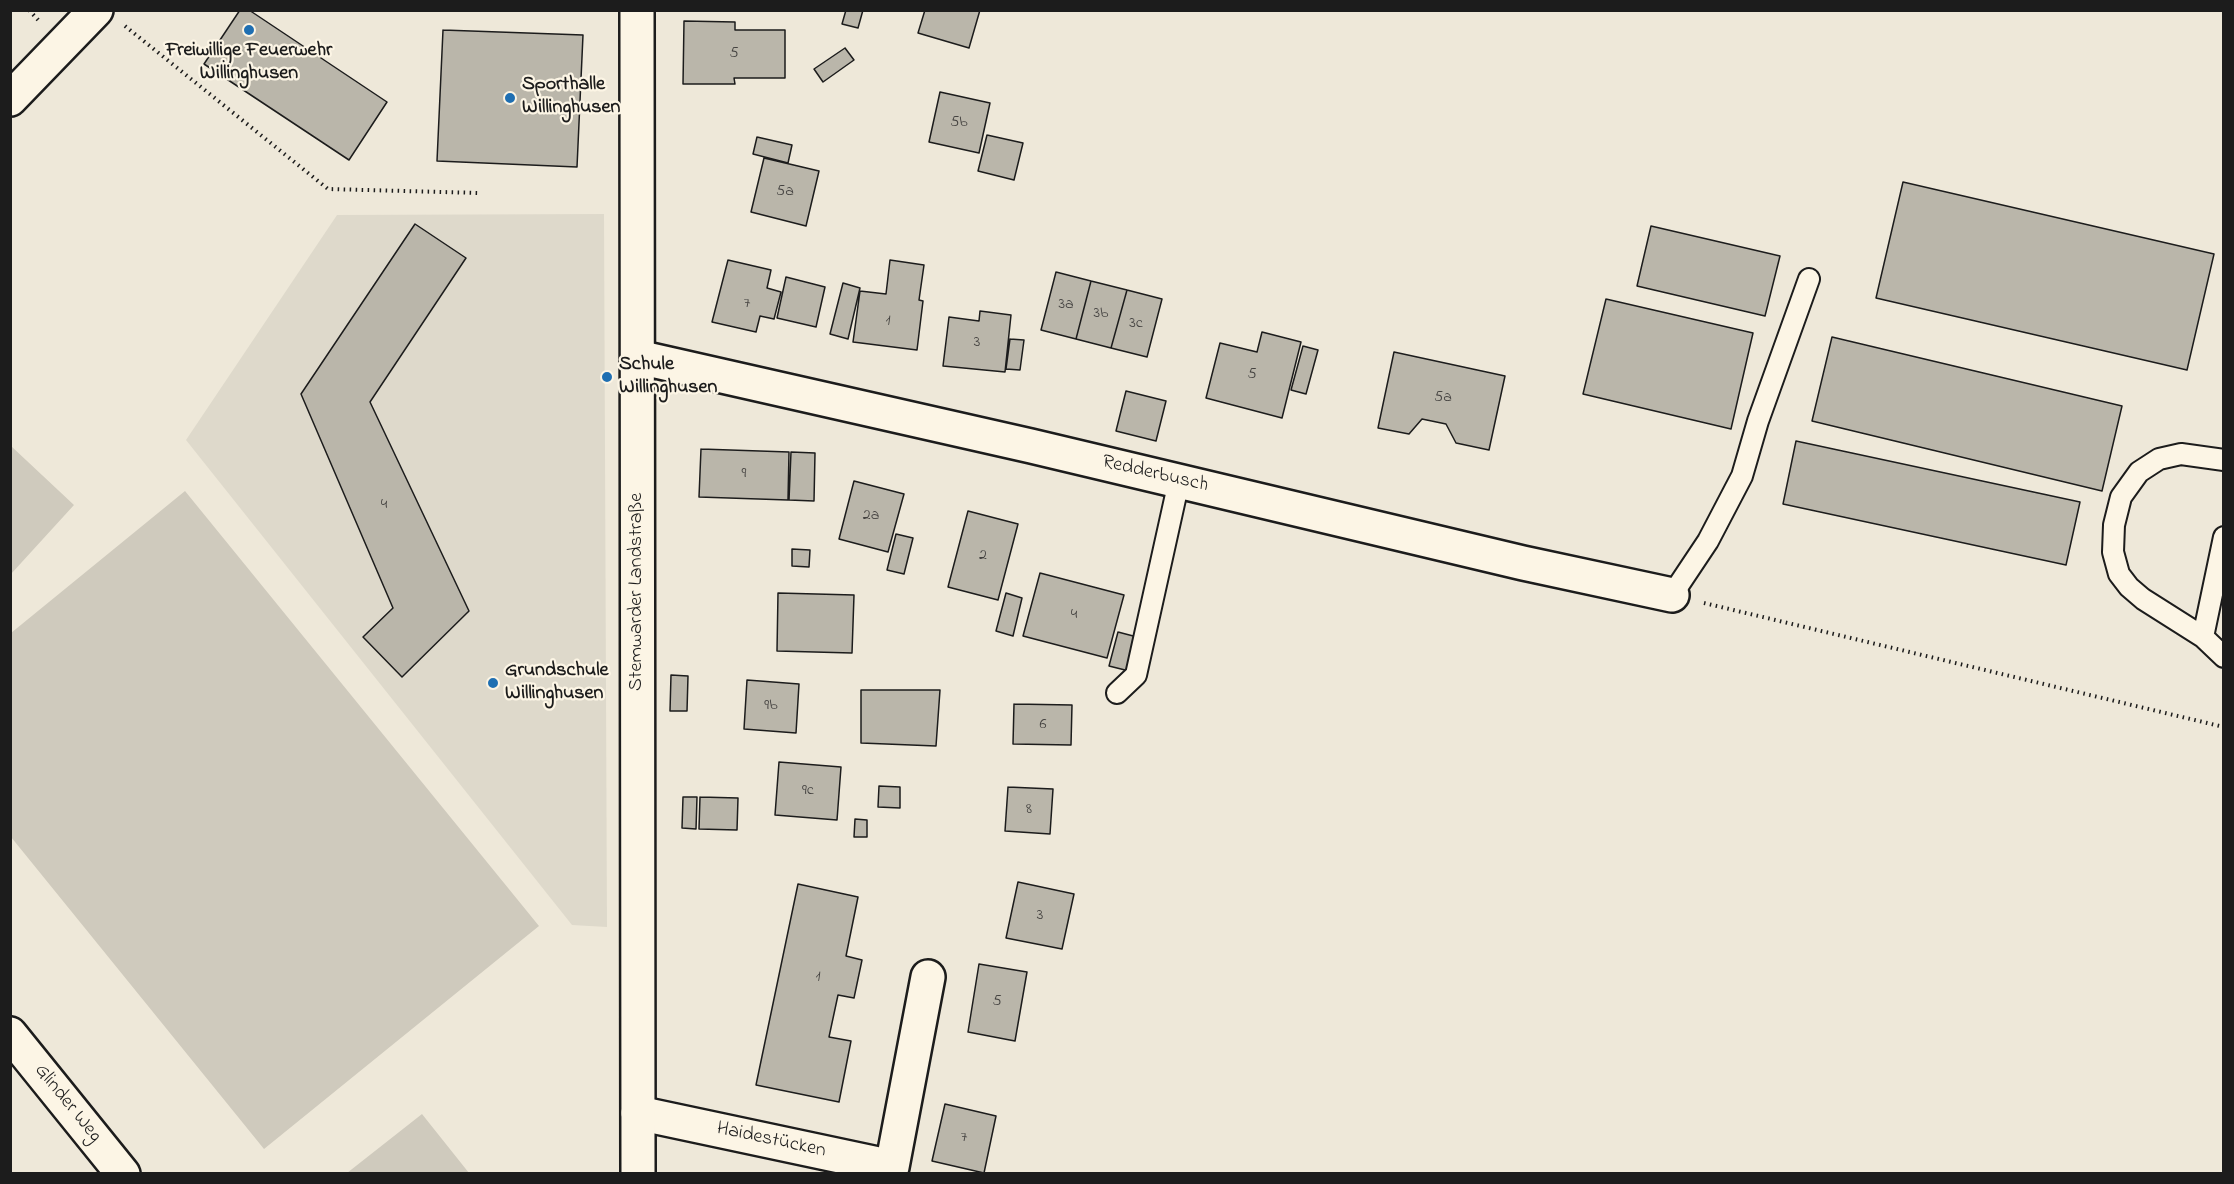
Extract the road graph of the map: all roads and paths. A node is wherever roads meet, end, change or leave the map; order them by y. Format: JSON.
{"nodes":[{"id":1,"x":637,"y":10,"type":"edge"},
{"id":2,"x":110,"y":18,"type":"edge"},
{"id":3,"x":10,"y":99,"type":"edge"},
{"id":4,"x":480,"y":193,"type":"dead end"},
{"id":5,"x":1809,"y":279,"type":"dead end"},
{"id":6,"x":638,"y":357,"type":"junction"},
{"id":7,"x":2223,"y":460,"type":"edge"},
{"id":8,"x":1179,"y":481,"type":"junction"},
{"id":9,"x":2223,"y":537,"type":"edge"},
{"id":10,"x":1672,"y":595,"type":"junction"},
{"id":11,"x":2203,"y":637,"type":"junction"},
{"id":12,"x":2223,"y":657,"type":"edge"},
{"id":13,"x":1117,"y":693,"type":"dead end"},
{"id":14,"x":2223,"y":727,"type":"edge"},
{"id":15,"x":928,"y":977,"type":"dead end"},
{"id":16,"x":10,"y":1034,"type":"edge"},
{"id":17,"x":638,"y":1113,"type":"junction"},
{"id":18,"x":123,"y":1173,"type":"edge"},
{"id":19,"x":638,"y":1173,"type":"edge"}],
"edges":[{"from":1,"to":6,"type":"street","name":"Stemwarder Landstraße"},
{"from":2,"to":3,"type":"street"},
{"from":2,"to":4,"type":"path"},
{"from":5,"to":10,"type":"lane"},
{"from":6,"to":8,"type":"street","name":"Redderbusch"},
{"from":6,"to":17,"type":"street","name":"Stemwarder Landstraße"},
{"from":7,"to":11,"type":"lane"},
{"from":8,"to":10,"type":"street","name":"Redderbusch"},
{"from":8,"to":13,"type":"lane"},
{"from":9,"to":11,"type":"lane"},
{"from":10,"to":14,"type":"path"},
{"from":11,"to":12,"type":"lane"},
{"from":15,"to":17,"type":"street","name":"Haidestücken"},
{"from":16,"to":18,"type":"street","name":"Glinder Weg"},
{"from":17,"to":19,"type":"street","name":"Stemwarder Landstraße"}]}
